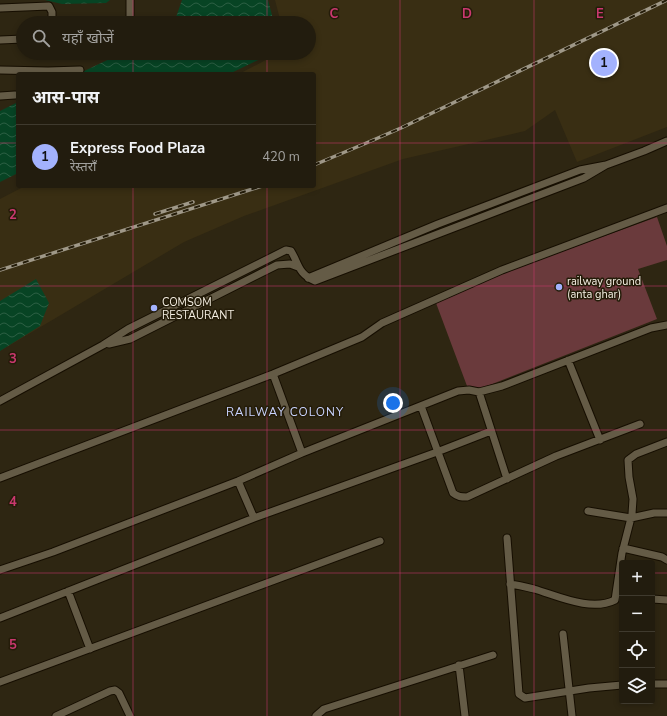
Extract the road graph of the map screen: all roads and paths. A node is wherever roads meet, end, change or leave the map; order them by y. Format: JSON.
{"nodes":[{"id":1,"x":130,"y":0,"type":"edge"},
{"id":2,"x":0,"y":8,"type":"edge"},
{"id":3,"x":52,"y":16,"type":"edge"},
{"id":4,"x":130,"y":16,"type":"edge"},
{"id":5,"x":0,"y":40,"type":"edge"},
{"id":6,"x":16,"y":40,"type":"edge"},
{"id":7,"x":0,"y":70,"type":"edge"},
{"id":8,"x":80,"y":70,"type":"dead end"},
{"id":9,"x":15,"y":95,"type":"dead end"},
{"id":10,"x":0,"y":96,"type":"edge"},
{"id":11,"x":667,"y":141,"type":"edge"},
{"id":12,"x":667,"y":208,"type":"edge"},
{"id":13,"x":298,"y":267,"type":"junction"},
{"id":14,"x":217,"y":284,"type":"junction"},
{"id":15,"x":222,"y":292,"type":"junction"},
{"id":16,"x":667,"y":325,"type":"edge"},
{"id":17,"x":103,"y":345,"type":"junction"},
{"id":18,"x":568,"y":360,"type":"junction"},
{"id":19,"x":273,"y":374,"type":"junction"},
{"id":20,"x":479,"y":392,"type":"junction"},
{"id":21,"x":0,"y":400,"type":"edge"},
{"id":22,"x":421,"y":406,"type":"junction"},
{"id":23,"x":640,"y":424,"type":"dead end"},
{"id":24,"x":491,"y":431,"type":"junction"},
{"id":25,"x":600,"y":440,"type":"junction"},
{"id":26,"x":667,"y":442,"type":"edge"},
{"id":27,"x":437,"y":452,"type":"junction"},
{"id":28,"x":302,"y":454,"type":"junction"},
{"id":29,"x":0,"y":478,"type":"edge"},
{"id":30,"x":507,"y":479,"type":"junction"},
{"id":31,"x":238,"y":481,"type":"junction"},
{"id":32,"x":588,"y":511,"type":"dead end"},
{"id":33,"x":667,"y":513,"type":"edge"},
{"id":34,"x":254,"y":518,"type":"junction"},
{"id":35,"x":631,"y":518,"type":"junction"},
{"id":36,"x":507,"y":538,"type":"dead end"},
{"id":37,"x":380,"y":541,"type":"dead end"},
{"id":38,"x":623,"y":548,"type":"junction"},
{"id":39,"x":667,"y":560,"type":"edge"},
{"id":40,"x":0,"y":570,"type":"edge"},
{"id":41,"x":510,"y":584,"type":"junction"},
{"id":42,"x":68,"y":591,"type":"junction"},
{"id":43,"x":655,"y":599,"type":"edge"},
{"id":44,"x":667,"y":600,"type":"edge"},
{"id":45,"x":0,"y":618,"type":"edge"},
{"id":46,"x":563,"y":634,"type":"dead end"},
{"id":47,"x":90,"y":649,"type":"junction"},
{"id":48,"x":493,"y":655,"type":"dead end"},
{"id":49,"x":459,"y":665,"type":"junction"},
{"id":50,"x":0,"y":682,"type":"edge"},
{"id":51,"x":619,"y":684,"type":"edge"},
{"id":52,"x":655,"y":684,"type":"edge"},
{"id":53,"x":667,"y":684,"type":"edge"},
{"id":54,"x":569,"y":691,"type":"junction"},
{"id":55,"x":72,"y":709,"type":"junction"},
{"id":56,"x":56,"y":716,"type":"edge"},
{"id":57,"x":75,"y":716,"type":"edge"},
{"id":58,"x":130,"y":716,"type":"edge"},
{"id":59,"x":316,"y":716,"type":"edge"},
{"id":60,"x":465,"y":716,"type":"edge"},
{"id":61,"x":572,"y":716,"type":"edge"}],
"edges":[{"from":1,"to":4,"type":"street"},
{"from":2,"to":3,"type":"street"},
{"from":5,"to":6,"type":"street"},
{"from":7,"to":8,"type":"street"},
{"from":9,"to":10,"type":"street"},
{"from":11,"to":13,"type":"street"},
{"from":12,"to":19,"type":"street"},
{"from":13,"to":14,"type":"street"},
{"from":13,"to":15,"type":"street"},
{"from":14,"to":15,"type":"street"},
{"from":14,"to":17,"type":"street"},
{"from":15,"to":17,"type":"street"},
{"from":16,"to":18,"type":"street"},
{"from":17,"to":21,"type":"street"},
{"from":18,"to":20,"type":"street"},
{"from":18,"to":25,"type":"street"},
{"from":19,"to":28,"type":"street"},
{"from":19,"to":29,"type":"street"},
{"from":20,"to":22,"type":"street"},
{"from":20,"to":24,"type":"street"},
{"from":22,"to":27,"type":"street"},
{"from":22,"to":28,"type":"street"},
{"from":23,"to":25,"type":"street"},
{"from":24,"to":27,"type":"street"},
{"from":24,"to":30,"type":"street"},
{"from":25,"to":30,"type":"street"},
{"from":26,"to":35,"type":"street"},
{"from":27,"to":30,"type":"street"},
{"from":27,"to":34,"type":"street"},
{"from":28,"to":31,"type":"street"},
{"from":31,"to":34,"type":"street"},
{"from":31,"to":40,"type":"street"},
{"from":32,"to":35,"type":"street"},
{"from":33,"to":35,"type":"street"},
{"from":34,"to":42,"type":"street"},
{"from":35,"to":38,"type":"street"},
{"from":36,"to":41,"type":"street"},
{"from":37,"to":47,"type":"street"},
{"from":38,"to":39,"type":"street"},
{"from":38,"to":41,"type":"street"},
{"from":41,"to":54,"type":"street"},
{"from":42,"to":45,"type":"street"},
{"from":42,"to":47,"type":"street"},
{"from":43,"to":44,"type":"street"},
{"from":46,"to":54,"type":"street"},
{"from":47,"to":50,"type":"street"},
{"from":48,"to":49,"type":"street"},
{"from":49,"to":59,"type":"street"},
{"from":49,"to":60,"type":"street"},
{"from":51,"to":54,"type":"street"},
{"from":52,"to":53,"type":"street"},
{"from":54,"to":61,"type":"street"},
{"from":55,"to":56,"type":"street"},
{"from":55,"to":57,"type":"street"},
{"from":55,"to":58,"type":"street"}]}
